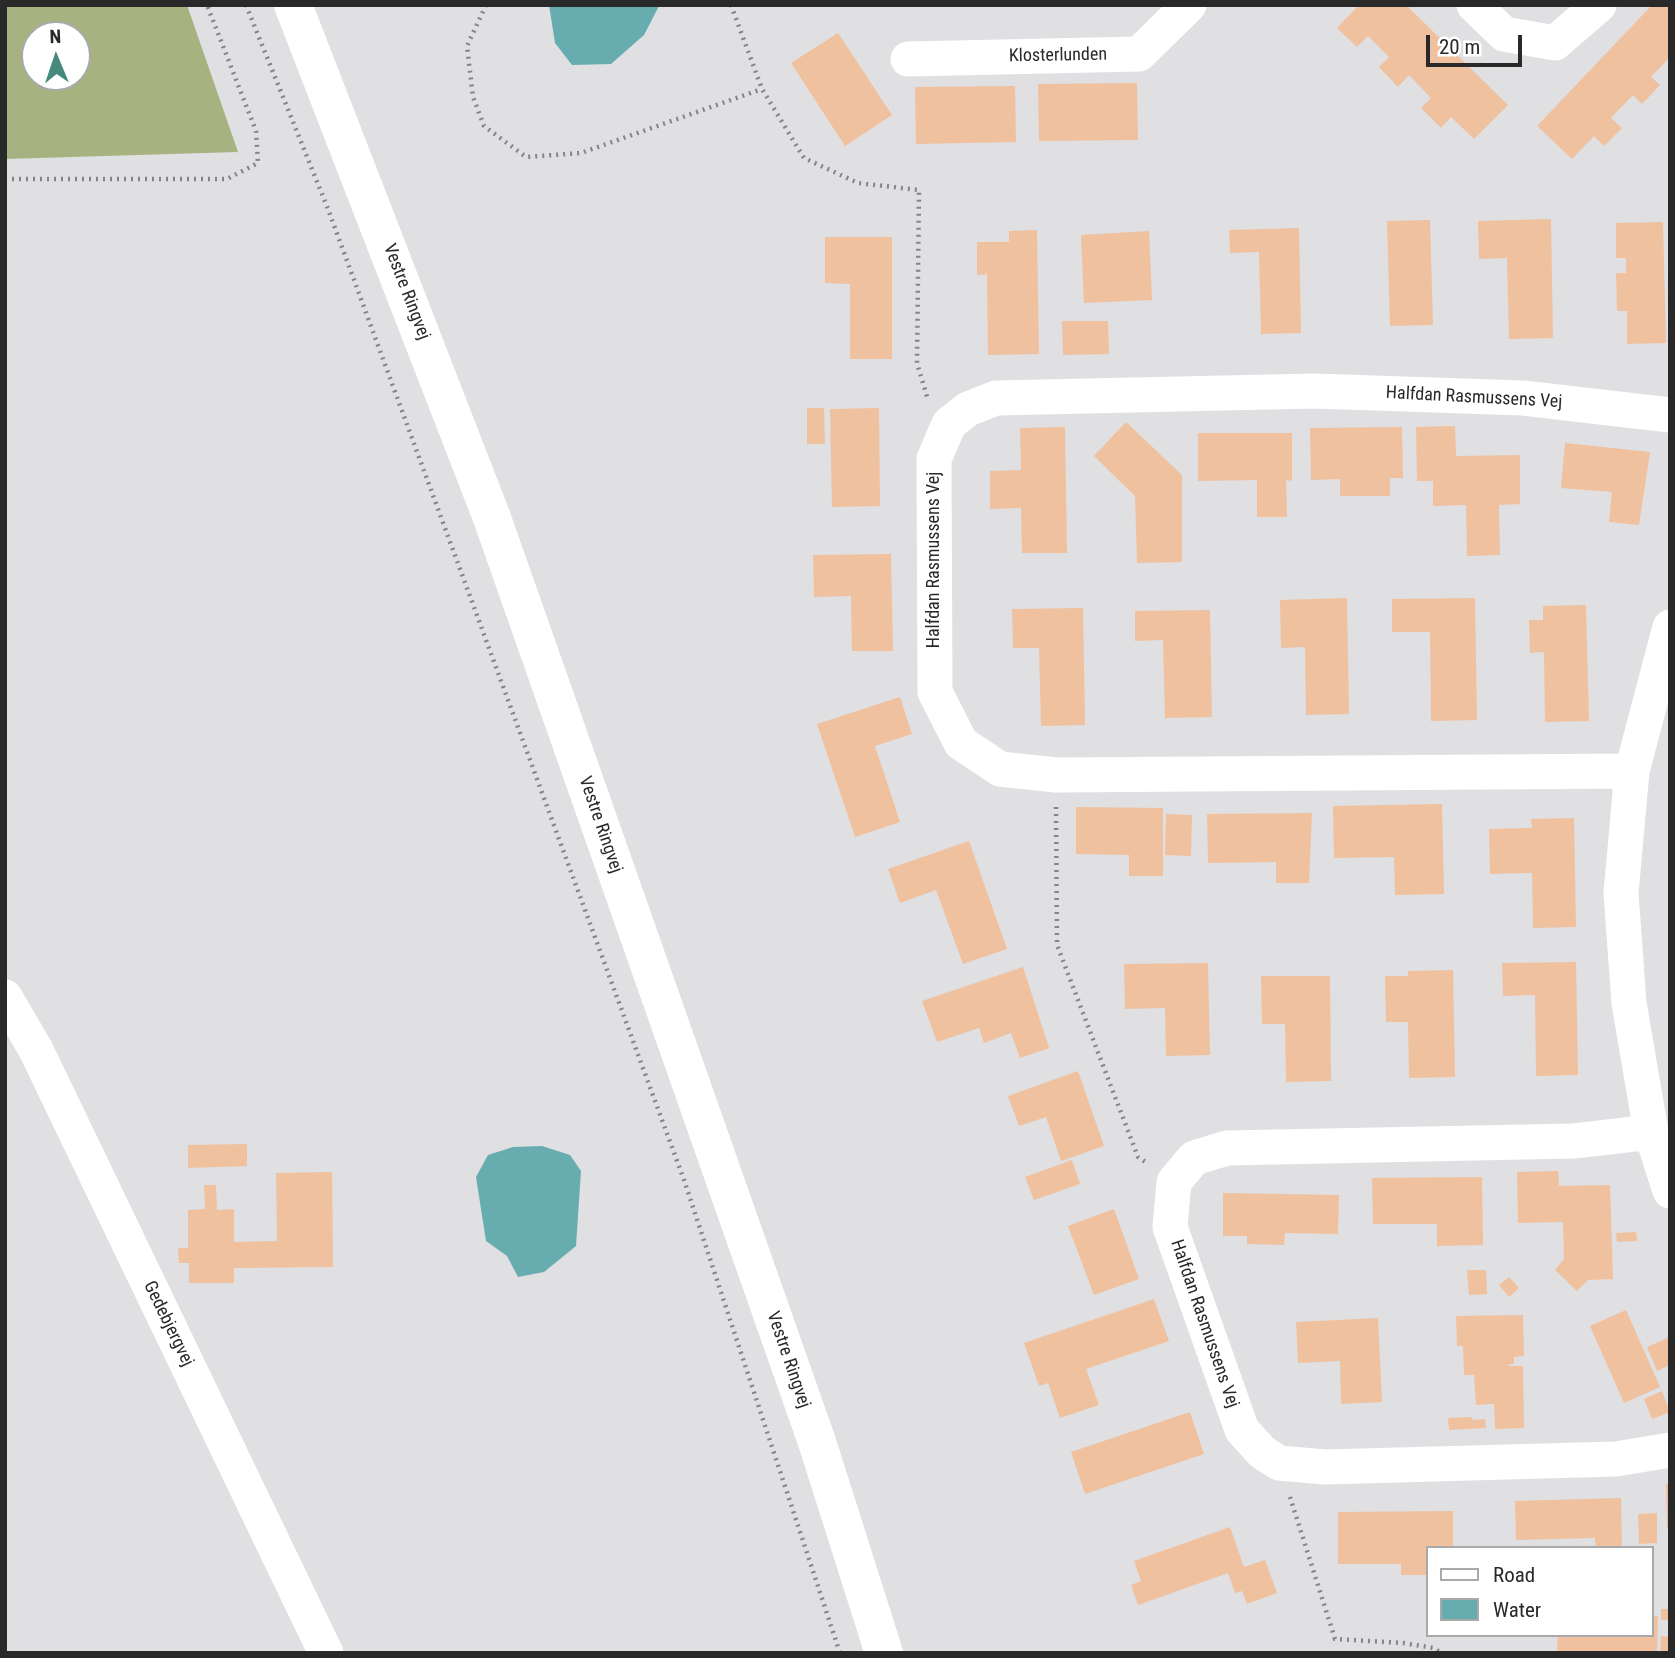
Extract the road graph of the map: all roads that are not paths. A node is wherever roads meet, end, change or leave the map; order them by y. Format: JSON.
{"nodes":[{"id":1,"x":293,"y":5,"type":"edge"},
{"id":2,"x":1189,"y":5,"type":"edge"},
{"id":3,"x":1474,"y":5,"type":"edge"},
{"id":4,"x":1599,"y":5,"type":"edge"},
{"id":5,"x":908,"y":59,"type":"dead end"},
{"id":6,"x":1670,"y":415,"type":"edge"},
{"id":7,"x":1670,"y":627,"type":"edge"},
{"id":8,"x":1632,"y":771,"type":"junction"},
{"id":9,"x":5,"y":997,"type":"edge"},
{"id":10,"x":1651,"y":1132,"type":"junction"},
{"id":11,"x":1667,"y":1175,"type":"edge"},
{"id":12,"x":1670,"y":1450,"type":"edge"},
{"id":13,"x":326,"y":1653,"type":"edge"},
{"id":14,"x":884,"y":1653,"type":"edge"}],
"edges":[{"from":1,"to":14,"type":"main road","name":"Vestre Ringvej"},
{"from":2,"to":5,"type":"street","name":"Klosterlunden"},
{"from":3,"to":4,"type":"street"},
{"from":6,"to":8,"type":"street","name":"Halfdan Rasmussens Vej"},
{"from":7,"to":8,"type":"street"},
{"from":8,"to":10,"type":"street"},
{"from":9,"to":13,"type":"street","name":"Gedebjergvej"},
{"from":10,"to":11,"type":"street"},
{"from":10,"to":12,"type":"street","name":"Halfdan Rasmussens Vej"}]}
